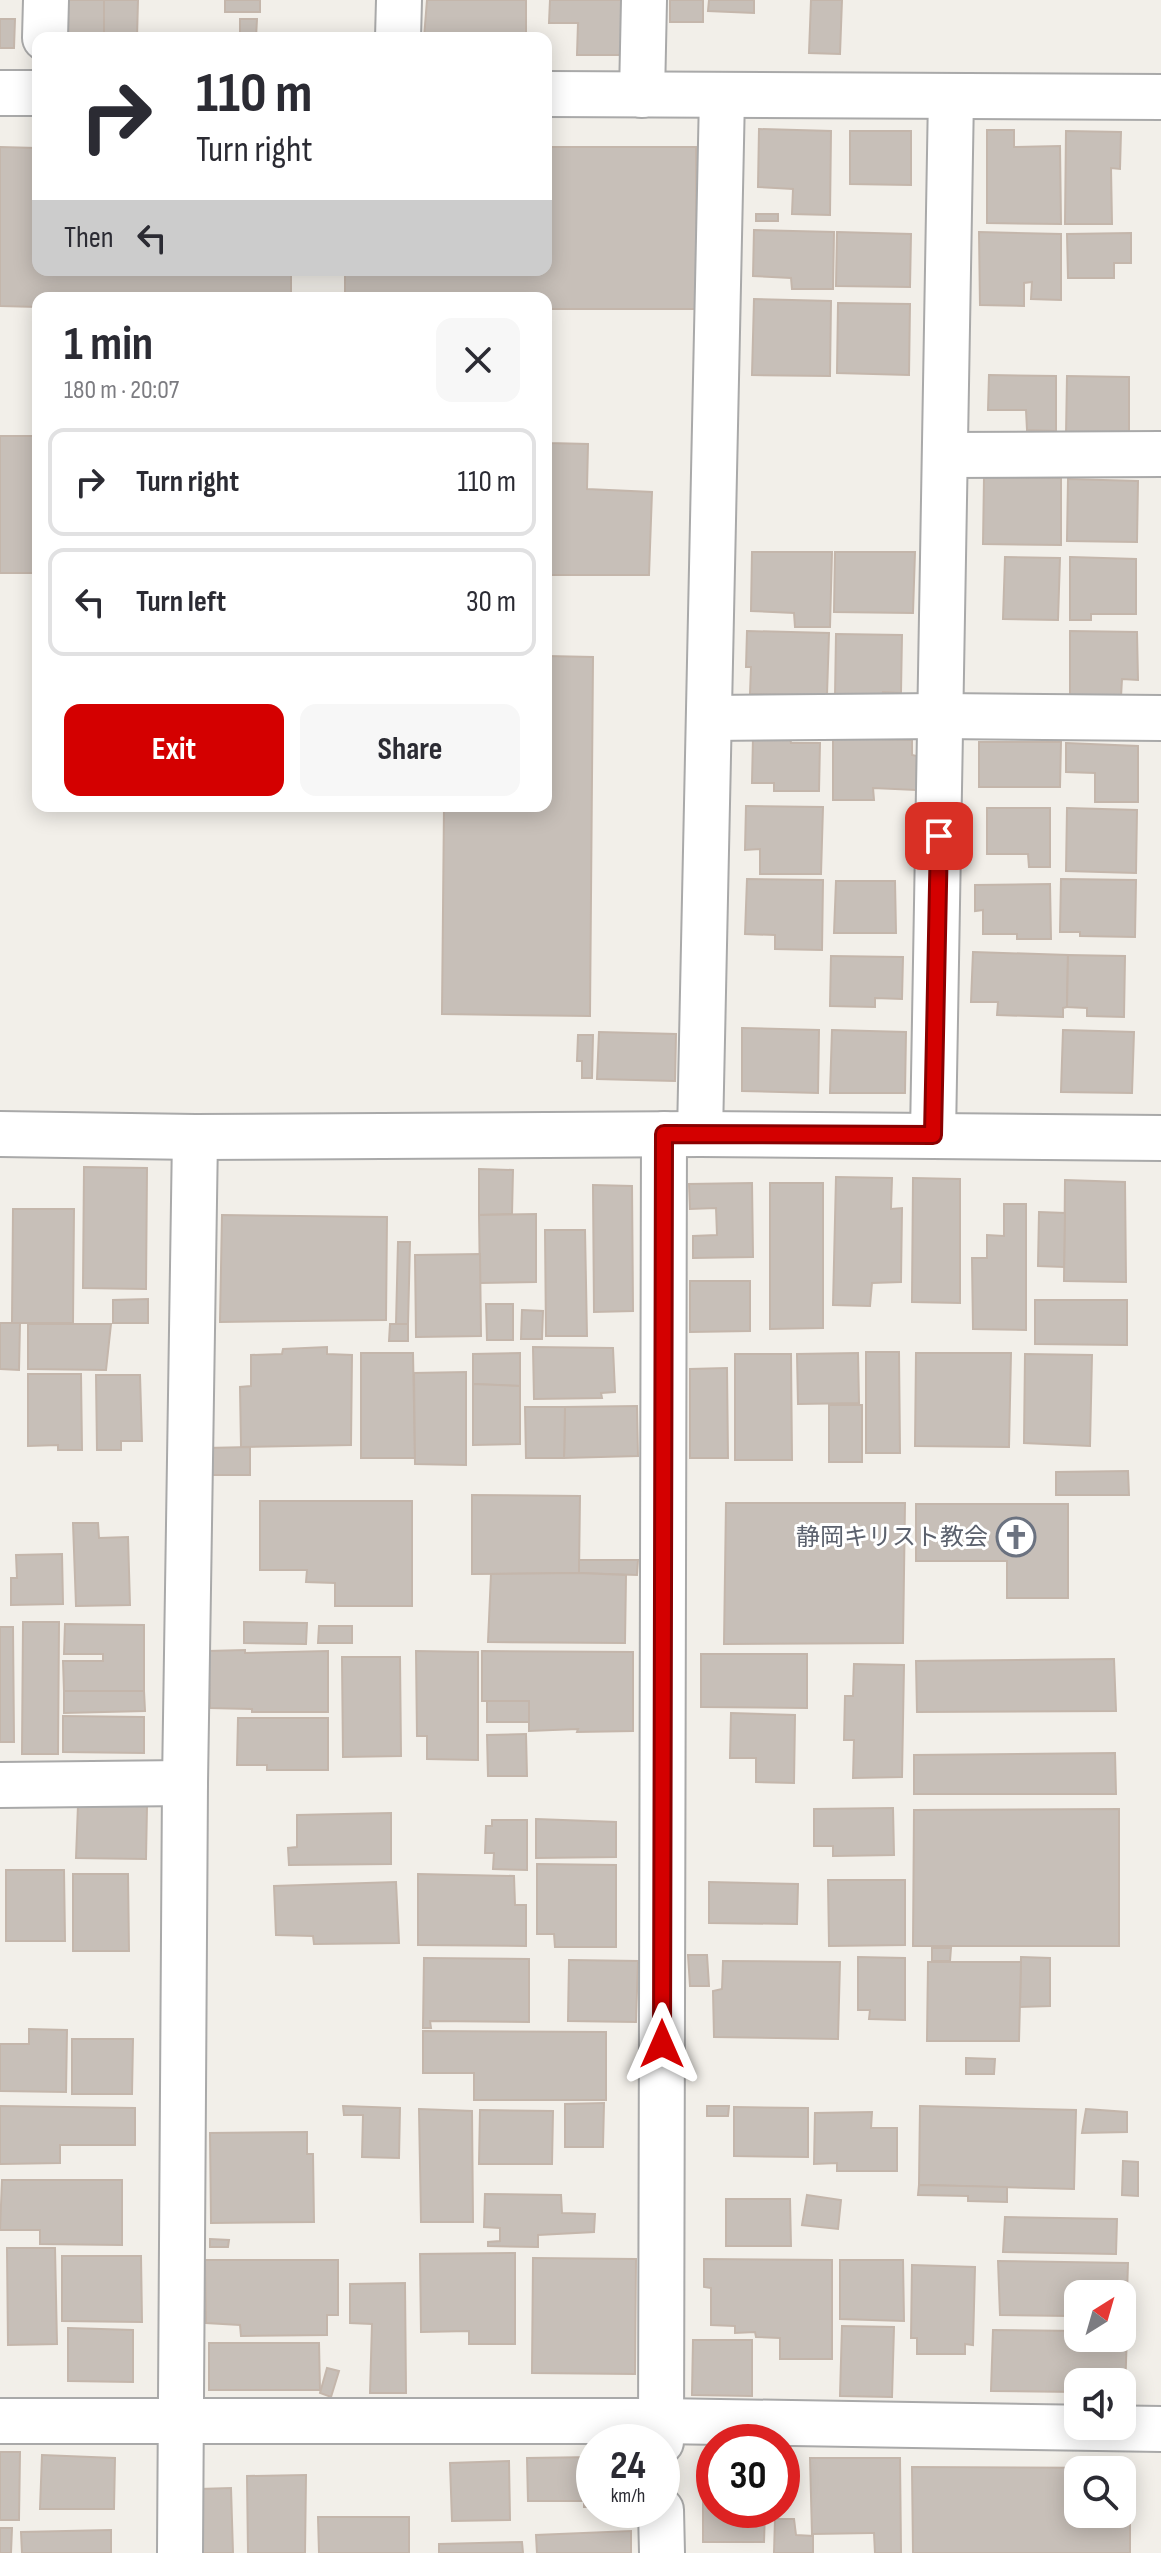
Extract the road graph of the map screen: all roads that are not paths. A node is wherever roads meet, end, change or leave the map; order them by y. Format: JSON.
{"nodes":[{"id":1,"x":46,"y":0,"type":"edge"},
{"id":2,"x":399,"y":0,"type":"edge"},
{"id":3,"x":644,"y":0,"type":"edge"},
{"id":4,"x":45,"y":32,"type":"edge"},
{"id":5,"x":398,"y":32,"type":"edge"},
{"id":6,"x":0,"y":93,"type":"edge"},
{"id":7,"x":32,"y":93,"type":"edge"},
{"id":8,"x":552,"y":94,"type":"edge"},
{"id":9,"x":642,"y":95,"type":"junction"},
{"id":10,"x":722,"y":96,"type":"junction"},
{"id":11,"x":951,"y":96,"type":"junction"},
{"id":12,"x":1161,"y":97,"type":"edge"},
{"id":13,"x":1161,"y":454,"type":"edge"},
{"id":14,"x":945,"y":455,"type":"junction"},
{"id":15,"x":941,"y":716,"type":"junction"},
{"id":16,"x":709,"y":718,"type":"junction"},
{"id":17,"x":1161,"y":718,"type":"edge"},
{"id":18,"x":0,"y":1134,"type":"edge"},
{"id":19,"x":682,"y":1134,"type":"junction"},
{"id":20,"x":933,"y":1135,"type":"junction"},
{"id":21,"x":195,"y":1137,"type":"junction"},
{"id":22,"x":1161,"y":1138,"type":"edge"},
{"id":23,"x":185,"y":1783,"type":"junction"},
{"id":24,"x":0,"y":1785,"type":"edge"},
{"id":25,"x":0,"y":2421,"type":"edge"},
{"id":26,"x":179,"y":2421,"type":"junction"},
{"id":27,"x":661,"y":2424,"type":"edge"},
{"id":28,"x":1161,"y":2429,"type":"edge"},
{"id":29,"x":576,"y":2430,"type":"edge"},
{"id":30,"x":680,"y":2432,"type":"edge"},
{"id":31,"x":661,"y":2528,"type":"edge"},
{"id":32,"x":180,"y":2553,"type":"edge"},
{"id":33,"x":662,"y":2553,"type":"edge"}],
"edges":[{"from":1,"to":4,"type":"street"},
{"from":2,"to":5,"type":"street"},
{"from":3,"to":9,"type":"street"},
{"from":6,"to":7,"type":"street"},
{"from":8,"to":9,"type":"street"},
{"from":9,"to":10,"type":"street"},
{"from":10,"to":11,"type":"street"},
{"from":10,"to":16,"type":"street"},
{"from":11,"to":12,"type":"street"},
{"from":11,"to":14,"type":"street"},
{"from":13,"to":14,"type":"street"},
{"from":14,"to":15,"type":"street"},
{"from":15,"to":16,"type":"street"},
{"from":15,"to":17,"type":"street"},
{"from":15,"to":20,"type":"street"},
{"from":16,"to":19,"type":"street"},
{"from":18,"to":21,"type":"street"},
{"from":19,"to":20,"type":"street"},
{"from":19,"to":21,"type":"street"},
{"from":19,"to":27,"type":"street"},
{"from":20,"to":22,"type":"street"},
{"from":21,"to":23,"type":"street"},
{"from":23,"to":24,"type":"street"},
{"from":23,"to":26,"type":"street"},
{"from":25,"to":26,"type":"street"},
{"from":26,"to":29,"type":"street"},
{"from":26,"to":32,"type":"street"},
{"from":28,"to":30,"type":"street"},
{"from":31,"to":33,"type":"street"}]}
